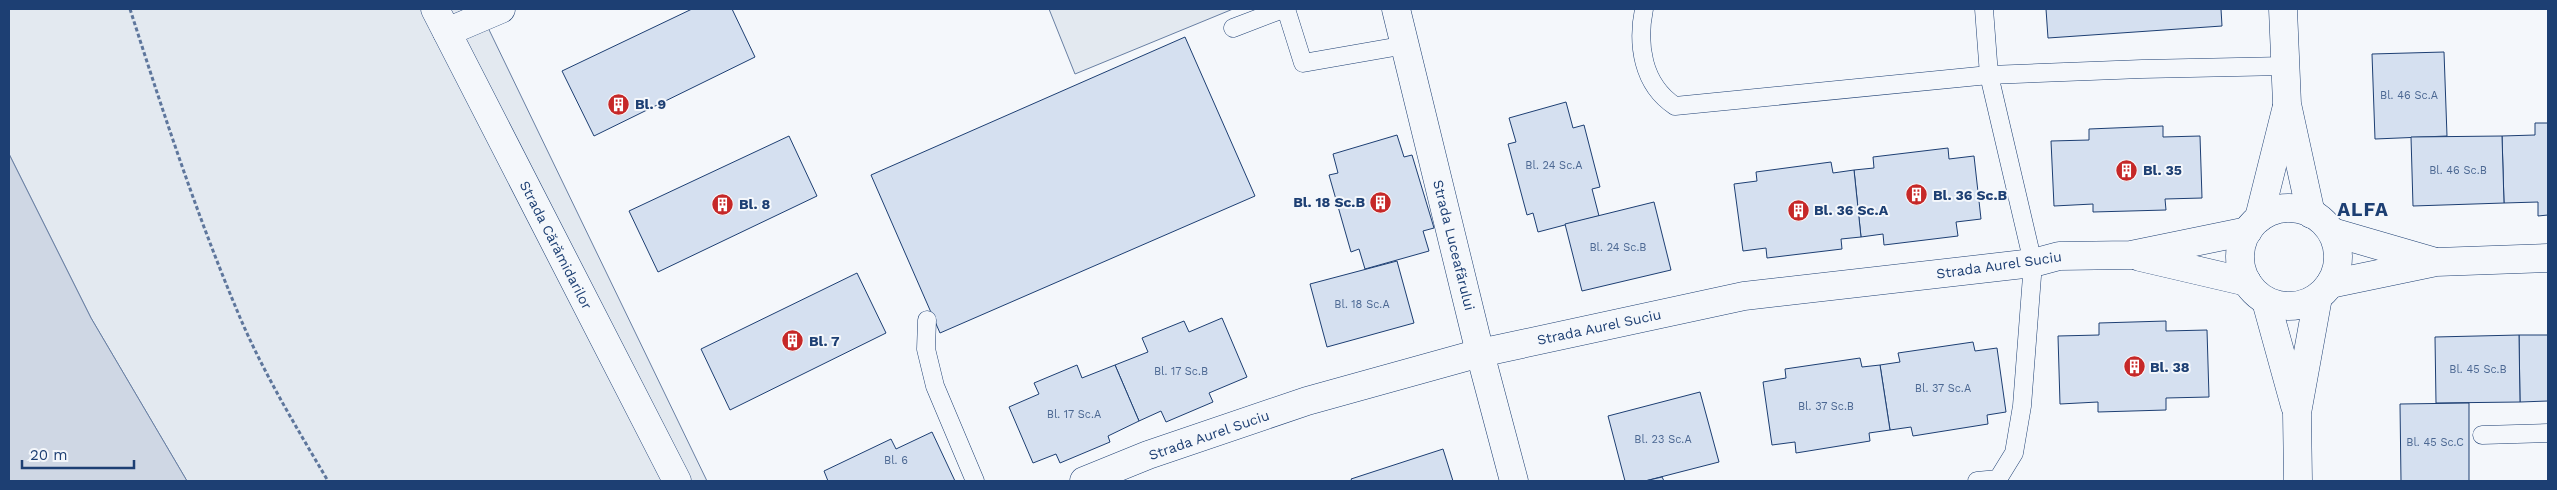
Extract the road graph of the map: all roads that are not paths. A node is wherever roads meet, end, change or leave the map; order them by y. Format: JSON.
{"nodes":[{"id":1,"x":502,"y":9,"type":"edge"},
{"id":2,"x":1284,"y":9,"type":"edge"},
{"id":3,"x":1396,"y":9,"type":"edge"},
{"id":4,"x":1644,"y":9,"type":"edge"},
{"id":5,"x":1984,"y":9,"type":"edge"},
{"id":6,"x":2283,"y":9,"type":"edge"},
{"id":7,"x":441,"y":20,"type":"edge"},
{"id":8,"x":1233,"y":28,"type":"dead end"},
{"id":9,"x":1406,"y":45,"type":"junction"},
{"id":10,"x":2285,"y":66,"type":"junction"},
{"id":11,"x":1989,"y":75,"type":"junction"},
{"id":12,"x":2287,"y":104,"type":"junction"},
{"id":13,"x":2312,"y":214,"type":"junction"},
{"id":14,"x":2254,"y":224,"type":"junction"},
{"id":15,"x":2332,"y":232,"type":"junction"},
{"id":16,"x":2131,"y":255,"type":"junction"},
{"id":17,"x":2548,"y":258,"type":"edge"},
{"id":18,"x":2436,"y":262,"type":"junction"},
{"id":19,"x":2033,"y":263,"type":"junction"},
{"id":20,"x":2324,"y":291,"type":"junction"},
{"id":21,"x":2257,"y":292,"type":"junction"},
{"id":22,"x":927,"y":320,"type":"dead end"},
{"id":23,"x":1480,"y":353,"type":"junction"},
{"id":24,"x":2297,"y":413,"type":"junction"},
{"id":25,"x":2548,"y":433,"type":"edge"},
{"id":26,"x":2482,"y":435,"type":"dead end"},
{"id":27,"x":1998,"y":480,"type":"edge"},
{"id":28,"x":677,"y":481,"type":"edge"},
{"id":29,"x":975,"y":481,"type":"edge"},
{"id":30,"x":1084,"y":481,"type":"edge"},
{"id":31,"x":1514,"y":481,"type":"edge"},
{"id":32,"x":1977,"y":481,"type":"edge"},
{"id":33,"x":2298,"y":481,"type":"edge"}],
"edges":[{"from":1,"to":7,"type":"street"},
{"from":2,"to":8,"type":"lane"},
{"from":2,"to":9,"type":"lane"},
{"from":3,"to":9,"type":"street","name":"Strada Luceafărului"},
{"from":4,"to":11,"type":"lane"},
{"from":5,"to":11,"type":"lane"},
{"from":6,"to":10,"type":"street"},
{"from":7,"to":28,"type":"street","name":"Strada Cărămidarilor"},
{"from":9,"to":23,"type":"street","name":"Strada Luceafărului"},
{"from":10,"to":11,"type":"lane"},
{"from":10,"to":12,"type":"street"},
{"from":11,"to":19,"type":"lane"},
{"from":12,"to":13,"type":"street"},
{"from":12,"to":14,"type":"street"},
{"from":13,"to":14,"type":"street"},
{"from":13,"to":15,"type":"street"},
{"from":14,"to":16,"type":"street","name":"Strada Aurel Suciu"},
{"from":14,"to":21,"type":"street"},
{"from":15,"to":18,"type":"street"},
{"from":15,"to":20,"type":"street"},
{"from":16,"to":19,"type":"street","name":"Strada Aurel Suciu"},
{"from":16,"to":21,"type":"street","name":"Strada Aurel Suciu"},
{"from":17,"to":18,"type":"street"},
{"from":18,"to":20,"type":"street"},
{"from":19,"to":23,"type":"street","name":"Strada Aurel Suciu"},
{"from":19,"to":27,"type":"lane"},
{"from":20,"to":21,"type":"street"},
{"from":20,"to":24,"type":"street"},
{"from":21,"to":24,"type":"street"},
{"from":22,"to":29,"type":"lane"},
{"from":23,"to":30,"type":"street","name":"Strada Aurel Suciu"},
{"from":23,"to":31,"type":"street","name":"Strada Luceafărului"},
{"from":24,"to":33,"type":"street"},
{"from":25,"to":26,"type":"lane"},
{"from":27,"to":32,"type":"lane"}]}
